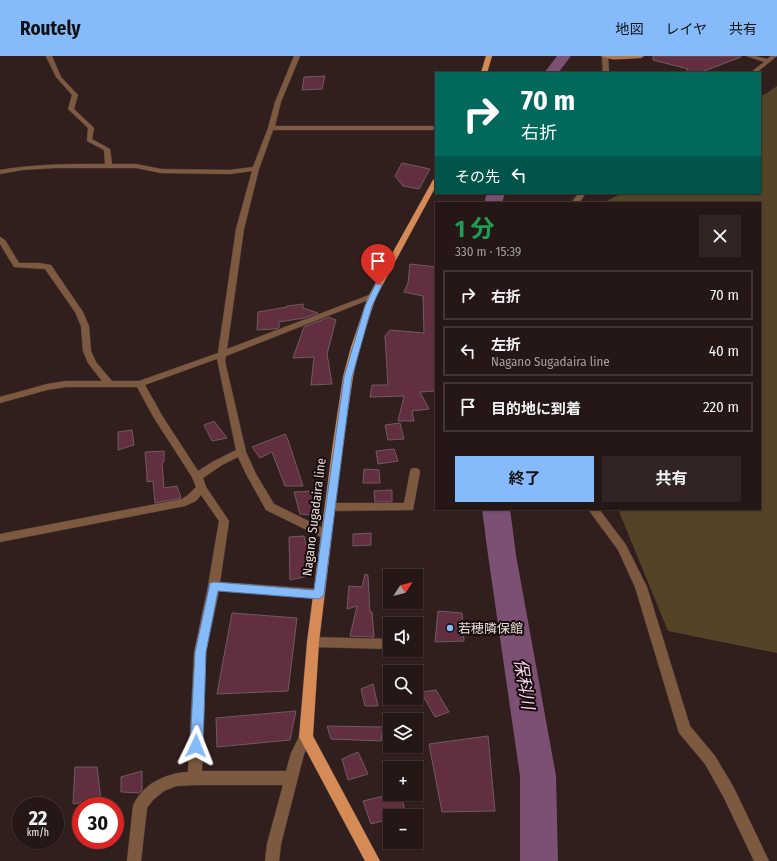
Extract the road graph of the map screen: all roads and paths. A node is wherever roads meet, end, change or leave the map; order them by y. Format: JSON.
{"nodes":[{"id":1,"x":49,"y":56,"type":"edge"},
{"id":2,"x":297,"y":56,"type":"edge"},
{"id":3,"x":489,"y":56,"type":"edge"},
{"id":4,"x":604,"y":56,"type":"edge"},
{"id":5,"x":641,"y":56,"type":"edge"},
{"id":6,"x":749,"y":56,"type":"edge"},
{"id":7,"x":774,"y":56,"type":"edge"},
{"id":8,"x":768,"y":61,"type":"junction"},
{"id":9,"x":484,"y":72,"type":"edge"},
{"id":10,"x":606,"y":72,"type":"edge"},
{"id":11,"x":754,"y":72,"type":"edge"},
{"id":12,"x":272,"y":128,"type":"junction"},
{"id":13,"x":435,"y":128,"type":"edge"},
{"id":14,"x":109,"y":166,"type":"junction"},
{"id":15,"x":256,"y":169,"type":"junction"},
{"id":16,"x":0,"y":172,"type":"edge"},
{"id":17,"x":435,"y":182,"type":"edge"},
{"id":18,"x":582,"y":194,"type":"edge"},
{"id":19,"x":576,"y":202,"type":"edge"},
{"id":20,"x":0,"y":239,"type":"edge"},
{"id":21,"x":372,"y":297,"type":"junction"},
{"id":22,"x":222,"y":354,"type":"junction"},
{"id":23,"x":109,"y":384,"type":"junction"},
{"id":24,"x":140,"y":384,"type":"junction"},
{"id":25,"x":0,"y":400,"type":"edge"},
{"id":26,"x":241,"y":452,"type":"junction"},
{"id":27,"x":415,"y":472,"type":"dead end"},
{"id":28,"x":199,"y":483,"type":"junction"},
{"id":29,"x":330,"y":507,"type":"junction"},
{"id":30,"x":594,"y":510,"type":"edge"},
{"id":31,"x":327,"y":535,"type":"junction"},
{"id":32,"x":0,"y":538,"type":"edge"},
{"id":33,"x":214,"y":586,"type":"junction"},
{"id":34,"x":319,"y":594,"type":"junction"},
{"id":35,"x":313,"y":642,"type":"junction"},
{"id":36,"x":383,"y":644,"type":"edge"},
{"id":37,"x":306,"y":737,"type":"junction"},
{"id":38,"x":195,"y":778,"type":"junction"},
{"id":39,"x":291,"y":778,"type":"junction"},
{"id":40,"x":134,"y":861,"type":"edge"},
{"id":41,"x":272,"y":861,"type":"edge"},
{"id":42,"x":373,"y":861,"type":"edge"},
{"id":43,"x":762,"y":861,"type":"edge"}],
"edges":[{"from":1,"to":14,"type":"street"},
{"from":2,"to":12,"type":"street"},
{"from":3,"to":9,"type":"main road"},
{"from":4,"to":5,"type":"main road"},
{"from":4,"to":10,"type":"street"},
{"from":6,"to":8,"type":"street"},
{"from":7,"to":8,"type":"street"},
{"from":8,"to":11,"type":"street"},
{"from":12,"to":13,"type":"street"},
{"from":12,"to":15,"type":"street"},
{"from":14,"to":15,"type":"street"},
{"from":14,"to":16,"type":"street"},
{"from":15,"to":22,"type":"street"},
{"from":17,"to":21,"type":"main road","name":"Nagano Sugadaira line"},
{"from":18,"to":19,"type":"street"},
{"from":20,"to":23,"type":"street"},
{"from":21,"to":22,"type":"street"},
{"from":21,"to":29,"type":"main road","name":"Nagano Sugadaira line"},
{"from":22,"to":24,"type":"street"},
{"from":22,"to":26,"type":"street"},
{"from":23,"to":24,"type":"street"},
{"from":23,"to":25,"type":"street"},
{"from":24,"to":28,"type":"street"},
{"from":26,"to":28,"type":"street"},
{"from":26,"to":31,"type":"street"},
{"from":27,"to":29,"type":"street"},
{"from":28,"to":32,"type":"street"},
{"from":28,"to":33,"type":"street"},
{"from":29,"to":31,"type":"main road","name":"Nagano Sugadaira line"},
{"from":30,"to":43,"type":"street"},
{"from":31,"to":34,"type":"main road","name":"Nagano Sugadaira line"},
{"from":33,"to":34,"type":"street"},
{"from":33,"to":38,"type":"street"},
{"from":34,"to":35,"type":"main road","name":"Nagano Sugadaira line"},
{"from":35,"to":36,"type":"street"},
{"from":35,"to":37,"type":"main road","name":"Nagano Sugadaira line"},
{"from":37,"to":39,"type":"street"},
{"from":37,"to":42,"type":"main road"},
{"from":38,"to":39,"type":"street"},
{"from":38,"to":40,"type":"street"},
{"from":39,"to":41,"type":"street"}]}
